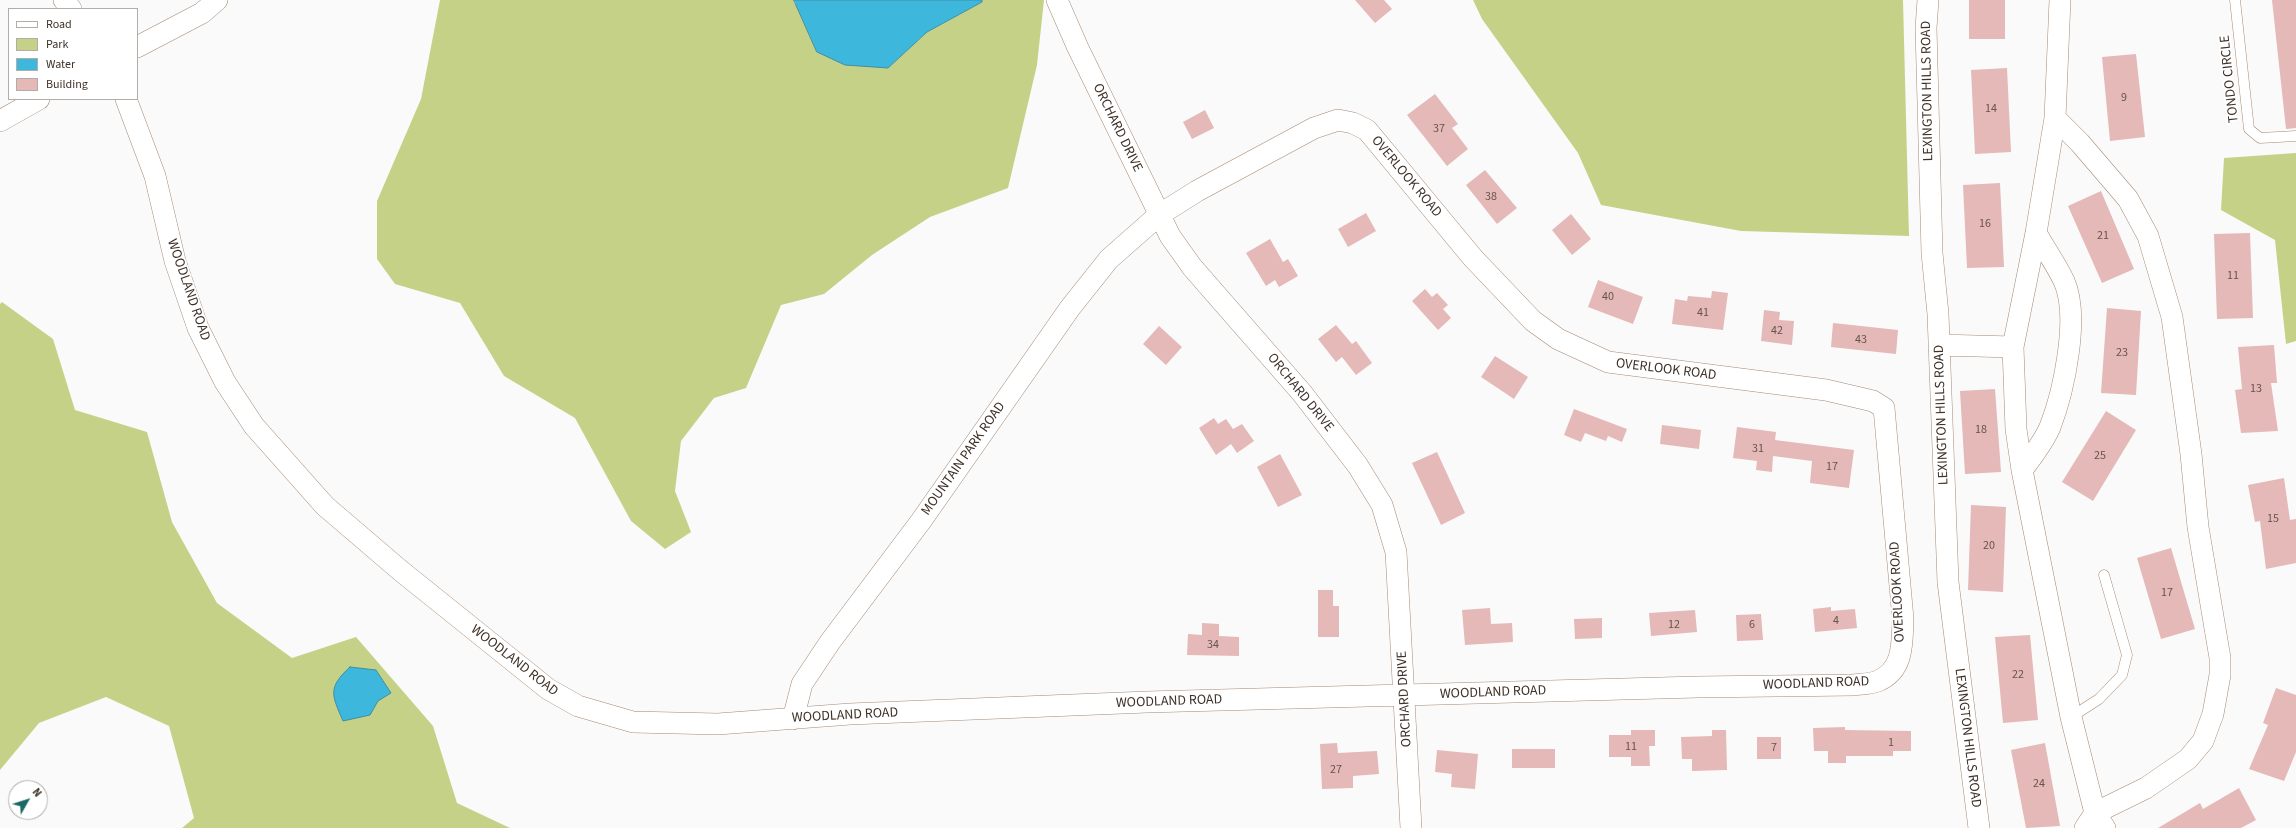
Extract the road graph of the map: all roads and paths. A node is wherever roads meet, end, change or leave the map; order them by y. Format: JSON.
{"nodes":[{"id":1,"x":217,"y":0,"type":"edge"},
{"id":2,"x":1057,"y":0,"type":"edge"},
{"id":3,"x":1928,"y":0,"type":"edge"},
{"id":4,"x":2060,"y":0,"type":"edge"},
{"id":5,"x":2235,"y":0,"type":"edge"},
{"id":6,"x":138,"y":46,"type":"edge"},
{"id":7,"x":37,"y":100,"type":"edge"},
{"id":8,"x":126,"y":100,"type":"edge"},
{"id":9,"x":2055,"y":118,"type":"junction"},
{"id":10,"x":0,"y":121,"type":"edge"},
{"id":11,"x":2296,"y":136,"type":"edge"},
{"id":12,"x":1159,"y":216,"type":"junction"},
{"id":13,"x":2036,"y":233,"type":"junction"},
{"id":14,"x":1939,"y":345,"type":"junction"},
{"id":15,"x":2013,"y":347,"type":"junction"},
{"id":16,"x":2022,"y":470,"type":"junction"},
{"id":17,"x":2104,"y":575,"type":"dead end"},
{"id":18,"x":1894,"y":670,"type":"joint"},
{"id":19,"x":1406,"y":696,"type":"junction"},
{"id":20,"x":2071,"y":717,"type":"junction"},
{"id":21,"x":793,"y":719,"type":"junction"},
{"id":22,"x":2095,"y":823,"type":"edge"},
{"id":23,"x":1412,"y":828,"type":"edge"},
{"id":24,"x":1979,"y":828,"type":"edge"}],
"edges":[{"from":1,"to":6,"type":"street"},
{"from":2,"to":12,"type":"street","name":"ORCHARD DRIVE"},
{"from":3,"to":14,"type":"street","name":"LEXINGTON HILLS ROAD"},
{"from":4,"to":9,"type":"street"},
{"from":5,"to":11,"type":"lane","name":"TONDO CIRCLE"},
{"from":7,"to":10,"type":"street"},
{"from":8,"to":21,"type":"street","name":"WOODLAND ROAD"},
{"from":9,"to":13,"type":"street"},
{"from":9,"to":22,"type":"street"},
{"from":12,"to":18,"type":"street","name":"OVERLOOK ROAD"},
{"from":12,"to":19,"type":"street","name":"ORCHARD DRIVE"},
{"from":12,"to":21,"type":"street","name":"MOUNTAIN PARK ROAD"},
{"from":13,"to":15,"type":"street"},
{"from":13,"to":16,"type":"street"},
{"from":14,"to":15,"type":"street"},
{"from":14,"to":24,"type":"street","name":"LEXINGTON HILLS ROAD"},
{"from":15,"to":16,"type":"street"},
{"from":16,"to":20,"type":"street"},
{"from":17,"to":20,"type":"lane"},
{"from":18,"to":19,"type":"street","name":"WOODLAND ROAD"},
{"from":19,"to":21,"type":"street","name":"WOODLAND ROAD"},
{"from":19,"to":23,"type":"street","name":"ORCHARD DRIVE"},
{"from":20,"to":22,"type":"street"}]}
